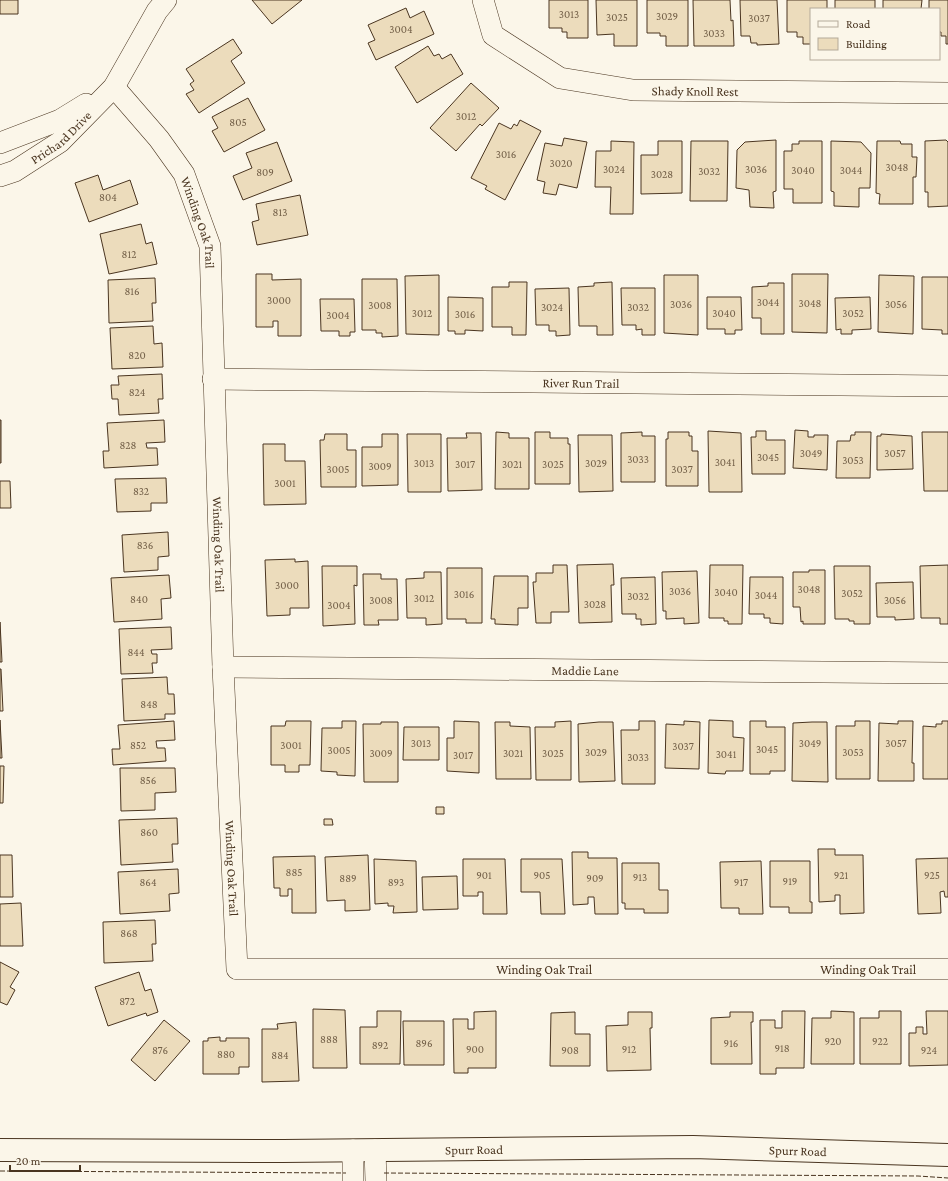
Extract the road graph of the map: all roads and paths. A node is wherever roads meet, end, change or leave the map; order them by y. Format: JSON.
{"nodes":[{"id":1,"x":166,"y":0,"type":"edge"},
{"id":2,"x":483,"y":0,"type":"edge"},
{"id":3,"x":114,"y":87,"type":"junction"},
{"id":4,"x":948,"y":93,"type":"edge"},
{"id":5,"x":0,"y":143,"type":"edge"},
{"id":6,"x":0,"y":176,"type":"edge"},
{"id":7,"x":213,"y":379,"type":"junction"},
{"id":8,"x":948,"y":386,"type":"edge"},
{"id":9,"x":223,"y":667,"type":"junction"},
{"id":10,"x":948,"y":673,"type":"edge"},
{"id":11,"x":948,"y":969,"type":"edge"},
{"id":12,"x":0,"y":1150,"type":"edge"},
{"id":13,"x":353,"y":1150,"type":"junction"},
{"id":14,"x":375,"y":1150,"type":"junction"},
{"id":15,"x":948,"y":1155,"type":"edge"},
{"id":16,"x":353,"y":1181,"type":"edge"},
{"id":17,"x":376,"y":1181,"type":"edge"}],
"edges":[{"from":1,"to":3,"type":"street","name":"Prichard Drive"},
{"from":2,"to":4,"type":"street","name":"Shady Knoll Rest"},
{"from":3,"to":5,"type":"street","name":"Prichard Drive"},
{"from":3,"to":6,"type":"street","name":"Prichard Drive"},
{"from":3,"to":7,"type":"street","name":"Winding Oak Trail"},
{"from":7,"to":8,"type":"street","name":"River Run Trail"},
{"from":7,"to":9,"type":"street","name":"Winding Oak Trail"},
{"from":9,"to":10,"type":"street","name":"Maddie Lane"},
{"from":9,"to":11,"type":"street","name":"Winding Oak Trail"},
{"from":12,"to":13,"type":"street","name":"Spurr Road"},
{"from":13,"to":14,"type":"street","name":"Spurr Road"},
{"from":13,"to":16,"type":"street"},
{"from":14,"to":15,"type":"street","name":"Spurr Road"},
{"from":14,"to":17,"type":"street"}]}
